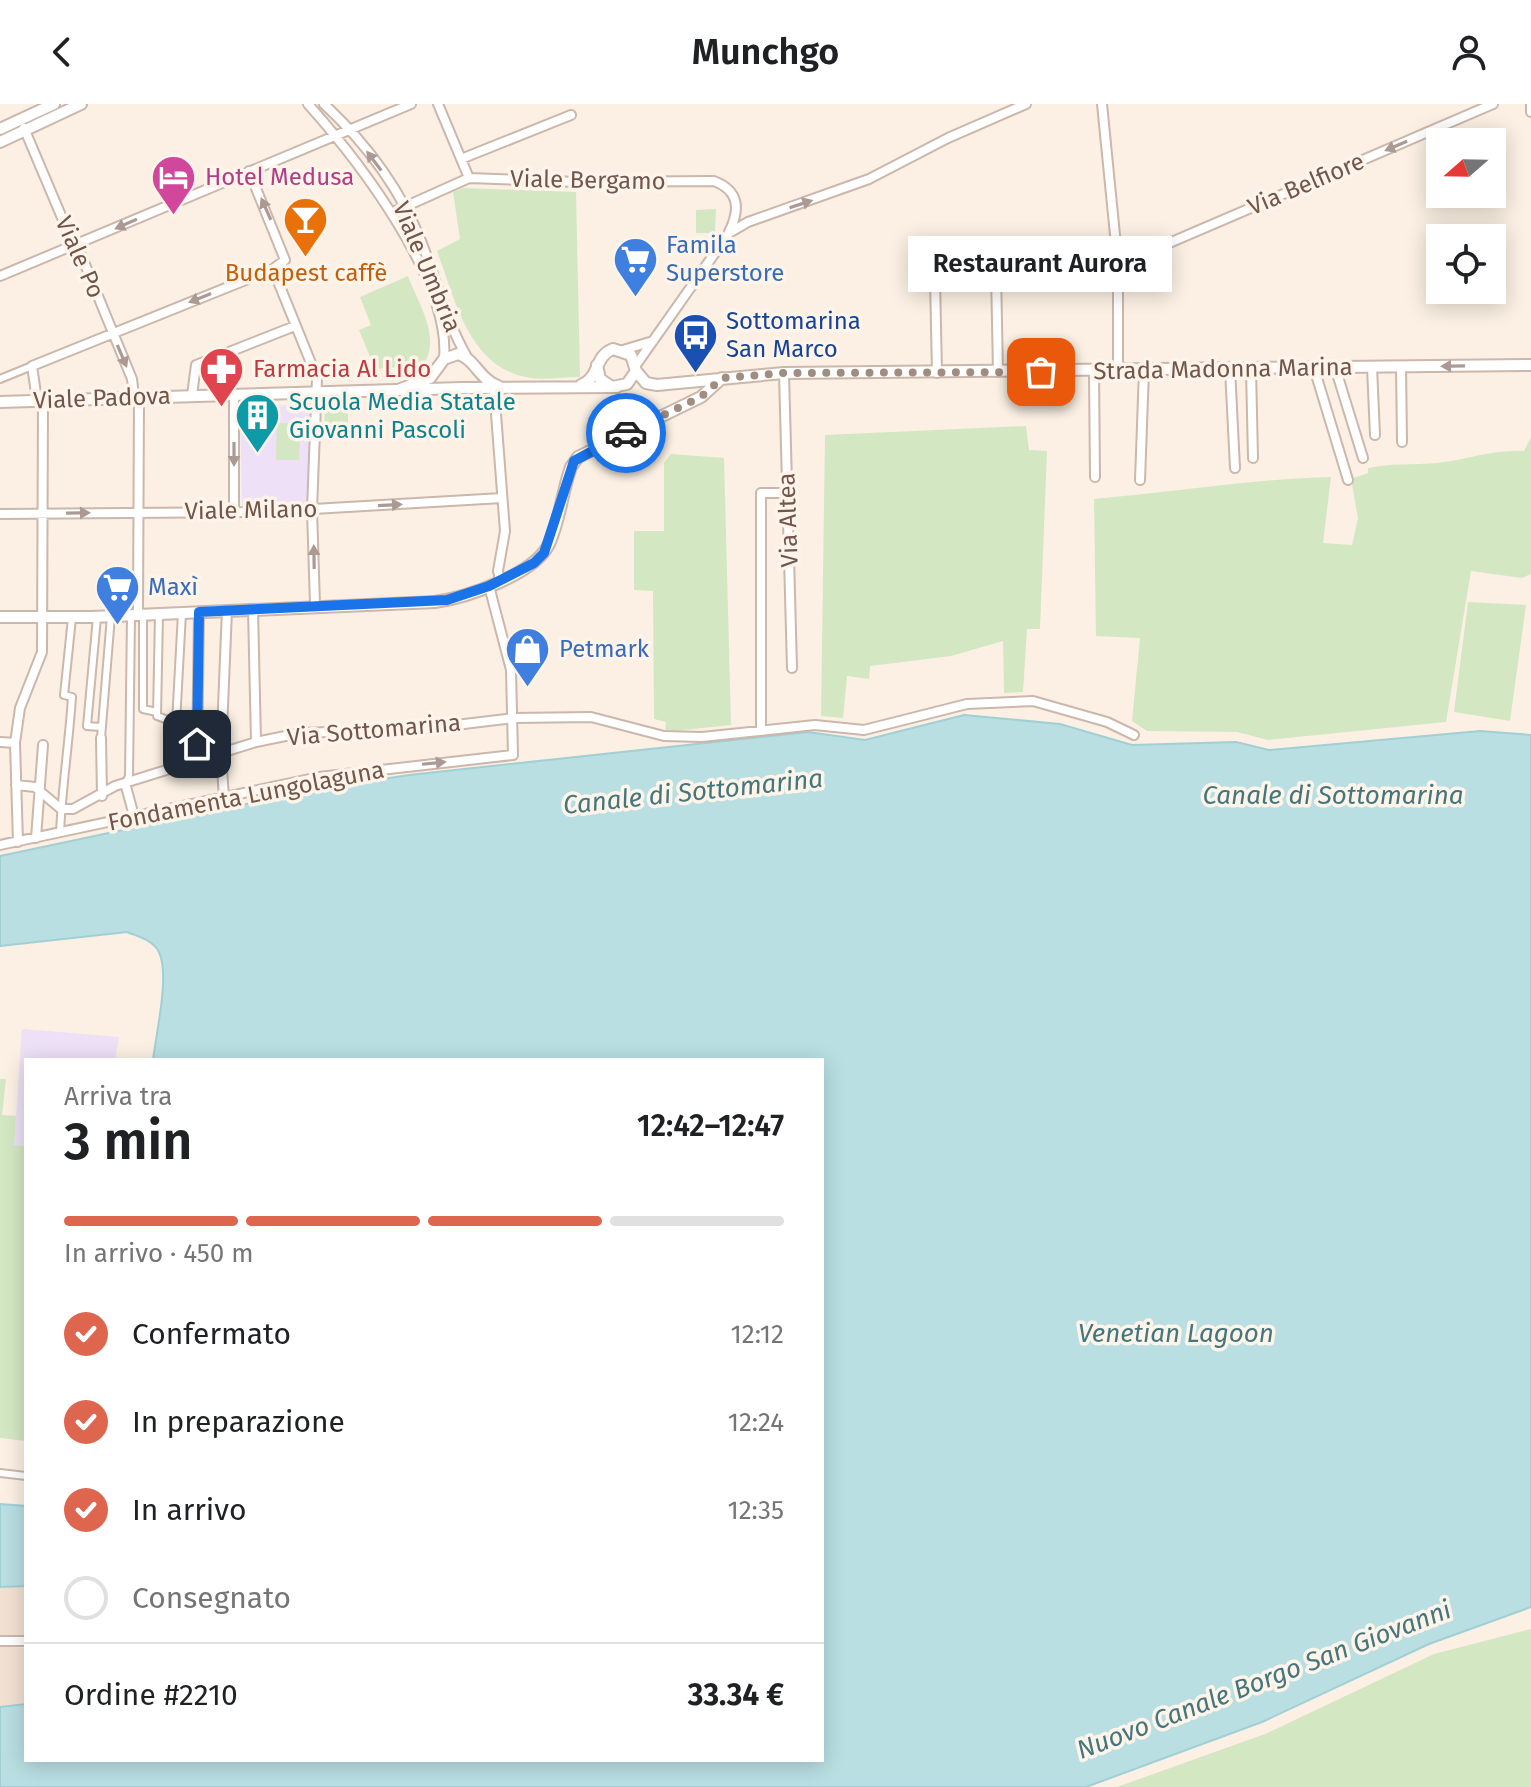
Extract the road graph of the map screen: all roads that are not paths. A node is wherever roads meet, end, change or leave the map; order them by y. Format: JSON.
{"nodes":[{"id":1,"x":54,"y":104,"type":"edge"},
{"id":2,"x":81,"y":104,"type":"edge"},
{"id":3,"x":308,"y":104,"type":"edge"},
{"id":4,"x":324,"y":104,"type":"edge"},
{"id":5,"x":411,"y":104,"type":"edge"},
{"id":6,"x":438,"y":104,"type":"edge"},
{"id":7,"x":1026,"y":104,"type":"edge"},
{"id":8,"x":1102,"y":104,"type":"edge"},
{"id":9,"x":1493,"y":104,"type":"edge"},
{"id":10,"x":1531,"y":105,"type":"edge"},
{"id":11,"x":1531,"y":112,"type":"edge"},
{"id":12,"x":571,"y":115,"type":"dead end"},
{"id":13,"x":23,"y":125,"type":"junction"},
{"id":14,"x":0,"y":129,"type":"edge"},
{"id":15,"x":349,"y":129,"type":"junction"},
{"id":16,"x":336,"y":134,"type":"junction"},
{"id":17,"x":0,"y":142,"type":"edge"},
{"id":18,"x":461,"y":159,"type":"junction"},
{"id":19,"x":249,"y":171,"type":"junction"},
{"id":20,"x":469,"y":178,"type":"junction"},
{"id":21,"x":403,"y":206,"type":"junction"},
{"id":22,"x":391,"y":213,"type":"junction"},
{"id":23,"x":729,"y":233,"type":"junction"},
{"id":24,"x":77,"y":245,"type":"junction"},
{"id":25,"x":1118,"y":265,"type":"junction"},
{"id":26,"x":273,"y":269,"type":"junction"},
{"id":27,"x":996,"y":272,"type":"dead end"},
{"id":28,"x":0,"y":276,"type":"edge"},
{"id":29,"x":935,"y":279,"type":"dead end"},
{"id":30,"x":295,"y":326,"type":"junction"},
{"id":31,"x":112,"y":333,"type":"junction"},
{"id":32,"x":654,"y":341,"type":"junction"},
{"id":33,"x":623,"y":350,"type":"junction"},
{"id":34,"x":467,"y":357,"type":"junction"},
{"id":35,"x":441,"y":364,"type":"junction"},
{"id":36,"x":597,"y":365,"type":"junction"},
{"id":37,"x":1531,"y":365,"type":"edge"},
{"id":38,"x":32,"y":366,"type":"junction"},
{"id":39,"x":1335,"y":367,"type":"junction"},
{"id":40,"x":1372,"y":367,"type":"junction"},
{"id":41,"x":1401,"y":367,"type":"junction"},
{"id":42,"x":636,"y":368,"type":"junction"},
{"id":43,"x":1314,"y":368,"type":"junction"},
{"id":44,"x":474,"y":369,"type":"junction"},
{"id":45,"x":1230,"y":369,"type":"junction"},
{"id":46,"x":1251,"y":369,"type":"junction"},
{"id":47,"x":1118,"y":370,"type":"junction"},
{"id":48,"x":1144,"y":370,"type":"junction"},
{"id":49,"x":1094,"y":371,"type":"junction"},
{"id":50,"x":998,"y":372,"type":"junction"},
{"id":51,"x":784,"y":373,"type":"junction"},
{"id":52,"x":937,"y":373,"type":"junction"},
{"id":53,"x":722,"y":378,"type":"junction"},
{"id":54,"x":0,"y":379,"type":"edge"},
{"id":55,"x":617,"y":387,"type":"junction"},
{"id":56,"x":457,"y":388,"type":"junction"},
{"id":57,"x":499,"y":388,"type":"junction"},
{"id":58,"x":572,"y":388,"type":"junction"},
{"id":59,"x":397,"y":391,"type":"junction"},
{"id":60,"x":317,"y":394,"type":"junction"},
{"id":61,"x":192,"y":395,"type":"junction"},
{"id":62,"x":234,"y":395,"type":"junction"},
{"id":63,"x":136,"y":396,"type":"junction"},
{"id":64,"x":40,"y":400,"type":"junction"},
{"id":65,"x":0,"y":402,"type":"edge"},
{"id":66,"x":1375,"y":435,"type":"dead end"},
{"id":67,"x":1402,"y":442,"type":"dead end"},
{"id":68,"x":1253,"y":458,"type":"dead end"},
{"id":69,"x":1363,"y":458,"type":"dead end"},
{"id":70,"x":1235,"y":468,"type":"dead end"},
{"id":71,"x":1095,"y":477,"type":"dead end"},
{"id":72,"x":1140,"y":480,"type":"dead end"},
{"id":73,"x":1348,"y":480,"type":"dead end"},
{"id":74,"x":787,"y":493,"type":"junction"},
{"id":75,"x":502,"y":498,"type":"junction"},
{"id":76,"x":312,"y":510,"type":"junction"},
{"id":77,"x":139,"y":512,"type":"junction"},
{"id":78,"x":234,"y":512,"type":"junction"},
{"id":79,"x":42,"y":513,"type":"junction"},
{"id":80,"x":0,"y":514,"type":"edge"},
{"id":81,"x":500,"y":580,"type":"junction"},
{"id":82,"x":489,"y":586,"type":"junction"},
{"id":83,"x":315,"y":605,"type":"junction"},
{"id":84,"x":253,"y":609,"type":"junction"},
{"id":85,"x":227,"y":610,"type":"junction"},
{"id":86,"x":199,"y":612,"type":"junction"},
{"id":87,"x":182,"y":613,"type":"junction"},
{"id":88,"x":159,"y":614,"type":"junction"},
{"id":89,"x":137,"y":615,"type":"junction"},
{"id":90,"x":111,"y":616,"type":"junction"},
{"id":91,"x":0,"y":617,"type":"edge"},
{"id":92,"x":97,"y":617,"type":"junction"},
{"id":93,"x":43,"y":618,"type":"junction"},
{"id":94,"x":72,"y":618,"type":"junction"},
{"id":95,"x":792,"y":668,"type":"dead end"},
{"id":96,"x":157,"y":712,"type":"junction"},
{"id":97,"x":514,"y":718,"type":"junction"},
{"id":98,"x":176,"y":723,"type":"junction"},
{"id":99,"x":101,"y":727,"type":"junction"},
{"id":100,"x":761,"y":730,"type":"junction"},
{"id":101,"x":1134,"y":735,"type":"dead end"},
{"id":102,"x":101,"y":738,"type":"joint"},
{"id":103,"x":0,"y":742,"type":"edge"},
{"id":104,"x":256,"y":742,"type":"junction"},
{"id":105,"x":15,"y":743,"type":"junction"},
{"id":106,"x":43,"y":745,"type":"dead end"},
{"id":107,"x":221,"y":755,"type":"junction"},
{"id":108,"x":197,"y":761,"type":"junction"},
{"id":109,"x":176,"y":768,"type":"junction"},
{"id":110,"x":125,"y":783,"type":"junction"},
{"id":111,"x":16,"y":785,"type":"junction"},
{"id":112,"x":40,"y":790,"type":"junction"},
{"id":113,"x":102,"y":796,"type":"junction"},
{"id":114,"x":224,"y":797,"type":"junction"},
{"id":115,"x":61,"y":809,"type":"junction"},
{"id":116,"x":134,"y":816,"type":"junction"},
{"id":117,"x":60,"y":833,"type":"junction"},
{"id":118,"x":36,"y":838,"type":"junction"},
{"id":119,"x":18,"y":842,"type":"junction"},
{"id":120,"x":0,"y":845,"type":"edge"},
{"id":121,"x":0,"y":1473,"type":"edge"},
{"id":122,"x":24,"y":1476,"type":"edge"},
{"id":123,"x":0,"y":1641,"type":"edge"},
{"id":124,"x":24,"y":1641,"type":"edge"}],
"edges":[{"from":1,"to":13,"type":"street"},
{"from":2,"to":13,"type":"street"},
{"from":3,"to":16,"type":"street","name":"Viale Umbria"},
{"from":4,"to":15,"type":"street","name":"Viale Umbria"},
{"from":5,"to":15,"type":"street"},
{"from":6,"to":18,"type":"street"},
{"from":23,"to":7,"type":"street","one_way":true},
{"from":8,"to":25,"type":"street"},
{"from":9,"to":25,"type":"street","name":"Via Belfiore","one_way":true},
{"from":10,"to":11,"type":"street"},
{"from":12,"to":18,"type":"street"},
{"from":13,"to":14,"type":"street"},
{"from":13,"to":17,"type":"street"},
{"from":13,"to":24,"type":"street","name":"Viale Po"},
{"from":15,"to":16,"type":"street"},
{"from":21,"to":15,"type":"street","name":"Viale Umbria","one_way":true},
{"from":16,"to":19,"type":"street"},
{"from":16,"to":22,"type":"street","name":"Viale Umbria"},
{"from":18,"to":20,"type":"street"},
{"from":19,"to":24,"type":"street","one_way":true},
{"from":26,"to":19,"type":"street","one_way":true},
{"from":20,"to":21,"type":"street","name":"Viale Bergamo"},
{"from":20,"to":23,"type":"street","name":"Viale Bergamo"},
{"from":21,"to":22,"type":"street","name":"Viale Bergamo"},
{"from":21,"to":34,"type":"street","name":"Viale Umbria"},
{"from":22,"to":35,"type":"street","name":"Viale Umbria"},
{"from":23,"to":32,"type":"street"},
{"from":24,"to":28,"type":"street"},
{"from":24,"to":31,"type":"street","name":"Viale Po"},
{"from":25,"to":47,"type":"street"},
{"from":26,"to":30,"type":"street"},
{"from":26,"to":31,"type":"street","one_way":true},
{"from":27,"to":50,"type":"street"},
{"from":29,"to":52,"type":"street"},
{"from":30,"to":60,"type":"street"},
{"from":30,"to":61,"type":"street"},
{"from":31,"to":38,"type":"street"},
{"from":31,"to":63,"type":"street","name":"Viale Po","one_way":true},
{"from":32,"to":33,"type":"street"},
{"from":32,"to":42,"type":"street"},
{"from":33,"to":36,"type":"street"},
{"from":33,"to":42,"type":"street"},
{"from":34,"to":35,"type":"street"},
{"from":34,"to":44,"type":"street"},
{"from":35,"to":56,"type":"street"},
{"from":35,"to":59,"type":"street","name":"Viale Padova"},
{"from":36,"to":55,"type":"street"},
{"from":36,"to":58,"type":"street"},
{"from":37,"to":41,"type":"street","name":"Strada Madonna Marina","one_way":true},
{"from":38,"to":54,"type":"street"},
{"from":38,"to":64,"type":"street"},
{"from":39,"to":40,"type":"street","name":"Strada Madonna Marina"},
{"from":39,"to":43,"type":"street","name":"Strada Madonna Marina"},
{"from":39,"to":69,"type":"street"},
{"from":40,"to":41,"type":"street","name":"Strada Madonna Marina"},
{"from":40,"to":66,"type":"street"},
{"from":41,"to":67,"type":"street"},
{"from":42,"to":53,"type":"street"},
{"from":42,"to":55,"type":"street"},
{"from":43,"to":46,"type":"street","name":"Strada Madonna Marina"},
{"from":43,"to":73,"type":"street"},
{"from":44,"to":56,"type":"street"},
{"from":44,"to":57,"type":"street"},
{"from":45,"to":46,"type":"street","name":"Strada Madonna Marina"},
{"from":45,"to":48,"type":"street","name":"Strada Madonna Marina"},
{"from":45,"to":70,"type":"street"},
{"from":46,"to":68,"type":"street"},
{"from":47,"to":48,"type":"street","name":"Strada Madonna Marina"},
{"from":47,"to":49,"type":"street","name":"Strada Madonna Marina"},
{"from":48,"to":72,"type":"street"},
{"from":49,"to":50,"type":"street","name":"Strada Madonna Marina"},
{"from":49,"to":71,"type":"street"},
{"from":50,"to":52,"type":"street","name":"Strada Madonna Marina"},
{"from":51,"to":52,"type":"street","name":"Strada Madonna Marina"},
{"from":51,"to":53,"type":"street","name":"Strada Madonna Marina"},
{"from":51,"to":74,"type":"street","name":"Via Altea"},
{"from":53,"to":81,"type":"street"},
{"from":55,"to":58,"type":"street","name":"Viale Padova"},
{"from":56,"to":57,"type":"street","name":"Viale Padova"},
{"from":56,"to":59,"type":"street","name":"Viale Padova"},
{"from":57,"to":58,"type":"street","name":"Viale Padova"},
{"from":57,"to":75,"type":"street"},
{"from":59,"to":60,"type":"street","name":"Viale Padova"},
{"from":60,"to":62,"type":"street","name":"Viale Padova"},
{"from":60,"to":76,"type":"street"},
{"from":61,"to":62,"type":"street","name":"Viale Padova"},
{"from":61,"to":63,"type":"street","name":"Viale Padova"},
{"from":62,"to":78,"type":"street","one_way":true},
{"from":63,"to":64,"type":"street","name":"Viale Padova"},
{"from":63,"to":77,"type":"street","name":"Viale Po"},
{"from":64,"to":65,"type":"street","name":"Viale Padova"},
{"from":64,"to":79,"type":"street"},
{"from":74,"to":95,"type":"street","name":"Via Altea"},
{"from":74,"to":100,"type":"street"},
{"from":76,"to":75,"type":"street","name":"Viale Milano","one_way":true},
{"from":75,"to":81,"type":"street"},
{"from":76,"to":78,"type":"street","name":"Viale Milano"},
{"from":83,"to":76,"type":"street","one_way":true},
{"from":77,"to":78,"type":"street","name":"Viale Milano"},
{"from":79,"to":77,"type":"street","name":"Viale Milano","one_way":true},
{"from":77,"to":89,"type":"street","name":"Viale Po"},
{"from":79,"to":80,"type":"street","name":"Viale Milano"},
{"from":79,"to":93,"type":"street"},
{"from":81,"to":82,"type":"street"},
{"from":82,"to":83,"type":"street"},
{"from":82,"to":97,"type":"street","name":"Fondamenta Lungolaguna"},
{"from":83,"to":84,"type":"street"},
{"from":84,"to":85,"type":"street"},
{"from":84,"to":104,"type":"street"},
{"from":85,"to":86,"type":"street"},
{"from":85,"to":107,"type":"street"},
{"from":86,"to":87,"type":"street"},
{"from":86,"to":108,"type":"street"},
{"from":87,"to":88,"type":"street"},
{"from":87,"to":98,"type":"street"},
{"from":88,"to":89,"type":"street"},
{"from":88,"to":96,"type":"street"},
{"from":89,"to":90,"type":"street"},
{"from":89,"to":96,"type":"street"},
{"from":89,"to":110,"type":"street"},
{"from":90,"to":92,"type":"street"},
{"from":90,"to":99,"type":"street"},
{"from":91,"to":93,"type":"street"},
{"from":92,"to":94,"type":"street"},
{"from":92,"to":99,"type":"street"},
{"from":93,"to":94,"type":"street"},
{"from":93,"to":105,"type":"street"},
{"from":94,"to":115,"type":"street"},
{"from":96,"to":98,"type":"street"},
{"from":97,"to":100,"type":"street","name":"Via Sottomarina"},
{"from":97,"to":104,"type":"street","name":"Via Sottomarina"},
{"from":114,"to":97,"type":"street","name":"Fondamenta Lungolaguna","one_way":true},
{"from":98,"to":109,"type":"street"},
{"from":99,"to":102,"type":"street"},
{"from":100,"to":101,"type":"street","name":"Via Sottomarina"},
{"from":102,"to":113,"type":"street"},
{"from":103,"to":105,"type":"street"},
{"from":104,"to":107,"type":"street","name":"Via Sottomarina"},
{"from":105,"to":111,"type":"street"},
{"from":106,"to":112,"type":"street"},
{"from":107,"to":108,"type":"street","name":"Via Sottomarina"},
{"from":107,"to":114,"type":"street"},
{"from":108,"to":109,"type":"street","name":"Via Sottomarina"},
{"from":109,"to":110,"type":"street","name":"Via Sottomarina"},
{"from":110,"to":113,"type":"street","name":"Via Sottomarina"},
{"from":110,"to":116,"type":"street"},
{"from":111,"to":112,"type":"street"},
{"from":111,"to":119,"type":"street"},
{"from":112,"to":115,"type":"street"},
{"from":112,"to":118,"type":"street"},
{"from":113,"to":115,"type":"street","name":"Via Sottomarina"},
{"from":114,"to":116,"type":"street","name":"Fondamenta Lungolaguna"},
{"from":115,"to":117,"type":"street"},
{"from":116,"to":117,"type":"street","name":"Fondamenta Lungolaguna"},
{"from":117,"to":118,"type":"street","name":"Fondamenta Lungolaguna"},
{"from":118,"to":119,"type":"street","name":"Fondamenta Lungolaguna"},
{"from":119,"to":120,"type":"street","name":"Fondamenta Lungolaguna"},
{"from":121,"to":122,"type":"street"},
{"from":123,"to":124,"type":"street"}]}
